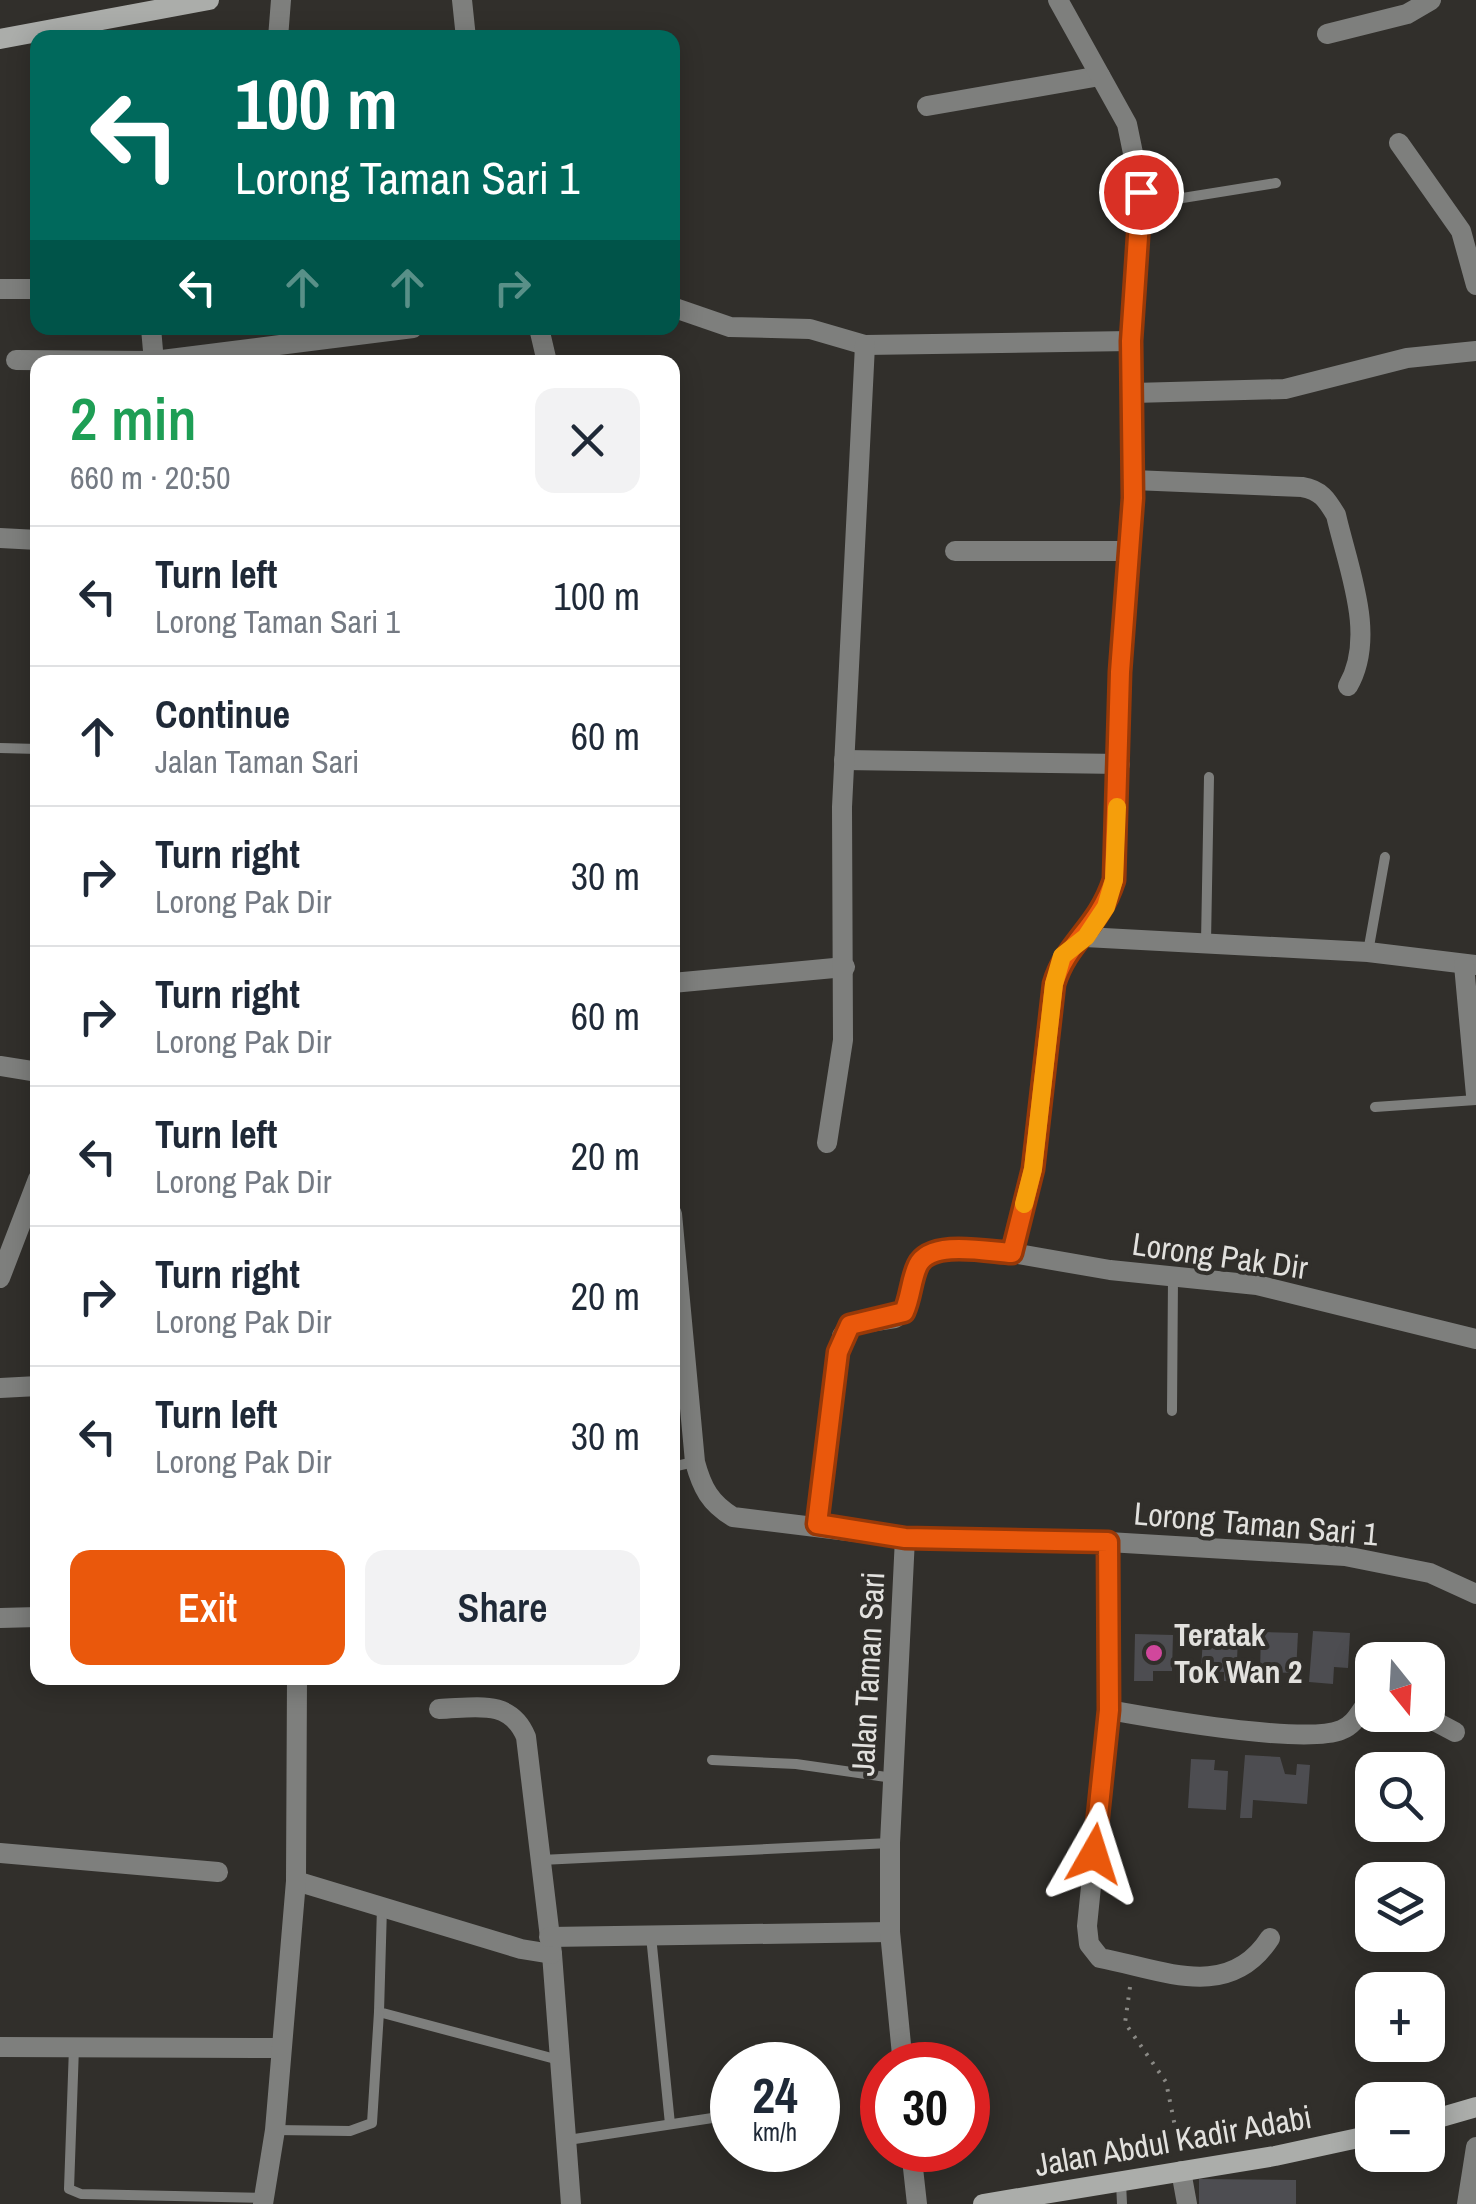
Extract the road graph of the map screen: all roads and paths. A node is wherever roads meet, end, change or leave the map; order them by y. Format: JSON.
{"nodes":[{"id":1,"x":200,"y":0,"type":"edge"},
{"id":2,"x":209,"y":0,"type":"edge"},
{"id":3,"x":281,"y":0,"type":"edge"},
{"id":4,"x":462,"y":0,"type":"edge"},
{"id":5,"x":1058,"y":0,"type":"edge"},
{"id":6,"x":1431,"y":0,"type":"edge"},
{"id":7,"x":46,"y":30,"type":"edge"},
{"id":8,"x":279,"y":30,"type":"edge"},
{"id":9,"x":465,"y":30,"type":"edge"},
{"id":10,"x":30,"y":33,"type":"edge"},
{"id":11,"x":1327,"y":34,"type":"dead end"},
{"id":12,"x":0,"y":39,"type":"edge"},
{"id":13,"x":1100,"y":76,"type":"junction"},
{"id":14,"x":928,"y":106,"type":"dead end"},
{"id":15,"x":1399,"y":144,"type":"dead end"},
{"id":16,"x":1276,"y":184,"type":"dead end"},
{"id":17,"x":1139,"y":206,"type":"junction"},
{"id":18,"x":1468,"y":224,"type":"edge"},
{"id":19,"x":1476,"y":285,"type":"edge"},
{"id":20,"x":0,"y":288,"type":"edge"},
{"id":21,"x":30,"y":289,"type":"edge"},
{"id":22,"x":680,"y":309,"type":"edge"},
{"id":23,"x":360,"y":335,"type":"edge"},
{"id":24,"x":1131,"y":341,"type":"junction"},
{"id":25,"x":865,"y":345,"type":"junction"},
{"id":26,"x":1476,"y":352,"type":"edge"},
{"id":27,"x":207,"y":355,"type":"edge"},
{"id":28,"x":16,"y":360,"type":"dead end"},
{"id":29,"x":30,"y":360,"type":"edge"},
{"id":30,"x":1133,"y":393,"type":"junction"},
{"id":31,"x":1133,"y":480,"type":"junction"},
{"id":32,"x":0,"y":538,"type":"edge"},
{"id":33,"x":30,"y":540,"type":"edge"},
{"id":34,"x":955,"y":551,"type":"dead end"},
{"id":35,"x":1128,"y":551,"type":"junction"},
{"id":36,"x":1348,"y":686,"type":"dead end"},
{"id":37,"x":0,"y":748,"type":"edge"},
{"id":38,"x":30,"y":749,"type":"edge"},
{"id":39,"x":844,"y":760,"type":"junction"},
{"id":40,"x":1120,"y":764,"type":"junction"},
{"id":41,"x":1209,"y":777,"type":"dead end"},
{"id":42,"x":1384,"y":857,"type":"dead end"},
{"id":43,"x":1086,"y":937,"type":"junction"},
{"id":44,"x":1206,"y":942,"type":"junction"},
{"id":45,"x":1368,"y":952,"type":"junction"},
{"id":46,"x":1470,"y":965,"type":"edge"},
{"id":47,"x":845,"y":967,"type":"junction"},
{"id":48,"x":680,"y":982,"type":"edge"},
{"id":49,"x":0,"y":1066,"type":"edge"},
{"id":50,"x":30,"y":1071,"type":"edge"},
{"id":51,"x":1476,"y":1098,"type":"edge"},
{"id":52,"x":1374,"y":1108,"type":"dead end"},
{"id":53,"x":827,"y":1143,"type":"dead end"},
{"id":54,"x":30,"y":1213,"type":"edge"},
{"id":55,"x":1012,"y":1253,"type":"junction"},
{"id":56,"x":1173,"y":1277,"type":"junction"},
{"id":57,"x":0,"y":1278,"type":"edge"},
{"id":58,"x":680,"y":1297,"type":"edge"},
{"id":59,"x":1476,"y":1339,"type":"edge"},
{"id":60,"x":30,"y":1386,"type":"edge"},
{"id":61,"x":0,"y":1388,"type":"edge"},
{"id":62,"x":1172,"y":1411,"type":"dead end"},
{"id":63,"x":696,"y":1462,"type":"junction"},
{"id":64,"x":680,"y":1465,"type":"edge"},
{"id":65,"x":817,"y":1524,"type":"junction"},
{"id":66,"x":905,"y":1538,"type":"junction"},
{"id":67,"x":1108,"y":1542,"type":"junction"},
{"id":68,"x":1476,"y":1594,"type":"edge"},
{"id":69,"x":30,"y":1617,"type":"edge"},
{"id":70,"x":0,"y":1618,"type":"edge"},
{"id":71,"x":297,"y":1685,"type":"edge"},
{"id":72,"x":439,"y":1710,"type":"dead end"},
{"id":73,"x":1109,"y":1710,"type":"junction"},
{"id":74,"x":1355,"y":1721,"type":"edge"},
{"id":75,"x":1445,"y":1727,"type":"edge"},
{"id":76,"x":1454,"y":1732,"type":"dead end"},
{"id":77,"x":712,"y":1760,"type":"dead end"},
{"id":78,"x":893,"y":1778,"type":"junction"},
{"id":79,"x":890,"y":1843,"type":"junction"},
{"id":80,"x":0,"y":1852,"type":"edge"},
{"id":81,"x":539,"y":1860,"type":"junction"},
{"id":82,"x":218,"y":1872,"type":"dead end"},
{"id":83,"x":296,"y":1882,"type":"junction"},
{"id":84,"x":382,"y":1907,"type":"junction"},
{"id":85,"x":890,"y":1932,"type":"junction"},
{"id":86,"x":651,"y":1936,"type":"junction"},
{"id":87,"x":1270,"y":1938,"type":"dead end"},
{"id":88,"x":550,"y":1946,"type":"junction"},
{"id":89,"x":1124,"y":2004,"type":"dead end"},
{"id":90,"x":380,"y":2012,"type":"junction"},
{"id":91,"x":901,"y":2042,"type":"edge"},
{"id":92,"x":0,"y":2047,"type":"edge"},
{"id":93,"x":74,"y":2047,"type":"junction"},
{"id":94,"x":281,"y":2048,"type":"junction"},
{"id":95,"x":560,"y":2060,"type":"junction"},
{"id":96,"x":1476,"y":2107,"type":"edge"},
{"id":97,"x":1445,"y":2116,"type":"edge"},
{"id":98,"x":710,"y":2118,"type":"edge"},
{"id":99,"x":670,"y":2124,"type":"junction"},
{"id":100,"x":275,"y":2130,"type":"junction"},
{"id":101,"x":1355,"y":2138,"type":"edge"},
{"id":102,"x":568,"y":2140,"type":"junction"},
{"id":103,"x":1476,"y":2147,"type":"edge"},
{"id":104,"x":1181,"y":2171,"type":"junction"},
{"id":105,"x":914,"y":2172,"type":"edge"},
{"id":106,"x":1121,"y":2182,"type":"junction"},
{"id":107,"x":263,"y":2201,"type":"edge"},
{"id":108,"x":570,"y":2204,"type":"edge"},
{"id":109,"x":918,"y":2204,"type":"edge"},
{"id":110,"x":984,"y":2204,"type":"edge"},
{"id":111,"x":1122,"y":2204,"type":"edge"},
{"id":112,"x":1187,"y":2204,"type":"edge"},
{"id":113,"x":1467,"y":2204,"type":"edge"}],
"edges":[{"from":1,"to":2,"type":"main road"},
{"from":1,"to":7,"type":"main road"},
{"from":3,"to":8,"type":"street"},
{"from":4,"to":9,"type":"street"},
{"from":5,"to":13,"type":"street"},
{"from":6,"to":11,"type":"street"},
{"from":10,"to":12,"type":"main road"},
{"from":13,"to":14,"type":"street"},
{"from":13,"to":17,"type":"street"},
{"from":15,"to":18,"type":"street"},
{"from":16,"to":17,"type":"lane"},
{"from":17,"to":24,"type":"street"},
{"from":18,"to":19,"type":"street"},
{"from":20,"to":21,"type":"street"},
{"from":22,"to":25,"type":"street"},
{"from":23,"to":27,"type":"street"},
{"from":24,"to":25,"type":"street"},
{"from":24,"to":30,"type":"street"},
{"from":25,"to":39,"type":"street"},
{"from":26,"to":30,"type":"street"},
{"from":28,"to":29,"type":"street"},
{"from":30,"to":31,"type":"street"},
{"from":31,"to":35,"type":"street"},
{"from":31,"to":36,"type":"street"},
{"from":32,"to":33,"type":"street"},
{"from":34,"to":35,"type":"street"},
{"from":35,"to":40,"type":"street"},
{"from":37,"to":38,"type":"lane"},
{"from":39,"to":40,"type":"street"},
{"from":39,"to":47,"type":"street"},
{"from":40,"to":43,"type":"street"},
{"from":41,"to":44,"type":"lane"},
{"from":42,"to":45,"type":"lane"},
{"from":43,"to":44,"type":"street"},
{"from":43,"to":55,"type":"street"},
{"from":44,"to":45,"type":"street"},
{"from":45,"to":46,"type":"street"},
{"from":46,"to":51,"type":"street"},
{"from":47,"to":48,"type":"street"},
{"from":47,"to":53,"type":"street"},
{"from":49,"to":50,"type":"street"},
{"from":51,"to":52,"type":"lane"},
{"from":54,"to":57,"type":"street"},
{"from":55,"to":56,"type":"street","name":"Lorong Pak Dir"},
{"from":55,"to":65,"type":"street","name":"Lorong Pak Dir"},
{"from":56,"to":59,"type":"street","name":"Lorong Pak Dir"},
{"from":56,"to":62,"type":"lane"},
{"from":58,"to":63,"type":"street","name":"Jalan Taman Sari"},
{"from":60,"to":61,"type":"street"},
{"from":63,"to":64,"type":"lane"},
{"from":63,"to":65,"type":"street","name":"Jalan Taman Sari"},
{"from":65,"to":66,"type":"street","name":"Jalan Taman Sari"},
{"from":66,"to":67,"type":"street","name":"Lorong Taman Sari 1"},
{"from":66,"to":78,"type":"street","name":"Jalan Taman Sari"},
{"from":67,"to":68,"type":"street","name":"Lorong Taman Sari 1"},
{"from":67,"to":73,"type":"street"},
{"from":69,"to":70,"type":"street"},
{"from":71,"to":83,"type":"street"},
{"from":72,"to":81,"type":"street"},
{"from":73,"to":74,"type":"street"},
{"from":73,"to":87,"type":"street"},
{"from":75,"to":76,"type":"street"},
{"from":77,"to":78,"type":"lane"},
{"from":78,"to":79,"type":"street","name":"Jalan Taman Sari"},
{"from":79,"to":81,"type":"lane"},
{"from":79,"to":85,"type":"street","name":"Jalan Taman Sari"},
{"from":80,"to":82,"type":"street"},
{"from":81,"to":88,"type":"street"},
{"from":83,"to":84,"type":"street"},
{"from":83,"to":94,"type":"street"},
{"from":84,"to":88,"type":"street"},
{"from":84,"to":90,"type":"lane"},
{"from":85,"to":86,"type":"street"},
{"from":85,"to":91,"type":"street","name":"Jalan Taman Sari"},
{"from":86,"to":88,"type":"street"},
{"from":86,"to":99,"type":"lane"},
{"from":88,"to":95,"type":"street"},
{"from":89,"to":104,"type":"path"},
{"from":90,"to":95,"type":"lane"},
{"from":90,"to":100,"type":"lane"},
{"from":92,"to":93,"type":"street"},
{"from":93,"to":94,"type":"street"},
{"from":93,"to":107,"type":"lane"},
{"from":94,"to":100,"type":"street"},
{"from":95,"to":102,"type":"street"},
{"from":96,"to":97,"type":"main road"},
{"from":98,"to":99,"type":"lane"},
{"from":99,"to":102,"type":"lane"},
{"from":100,"to":107,"type":"street"},
{"from":101,"to":104,"type":"main road","name":"Jalan Abdul Kadir Adabi"},
{"from":102,"to":108,"type":"street"},
{"from":103,"to":113,"type":"street"},
{"from":104,"to":106,"type":"main road","name":"Jalan Abdul Kadir Adabi"},
{"from":104,"to":112,"type":"street"},
{"from":105,"to":109,"type":"street"},
{"from":106,"to":110,"type":"main road","name":"Jalan Abdul Kadir Adabi"},
{"from":106,"to":111,"type":"lane"}]}
